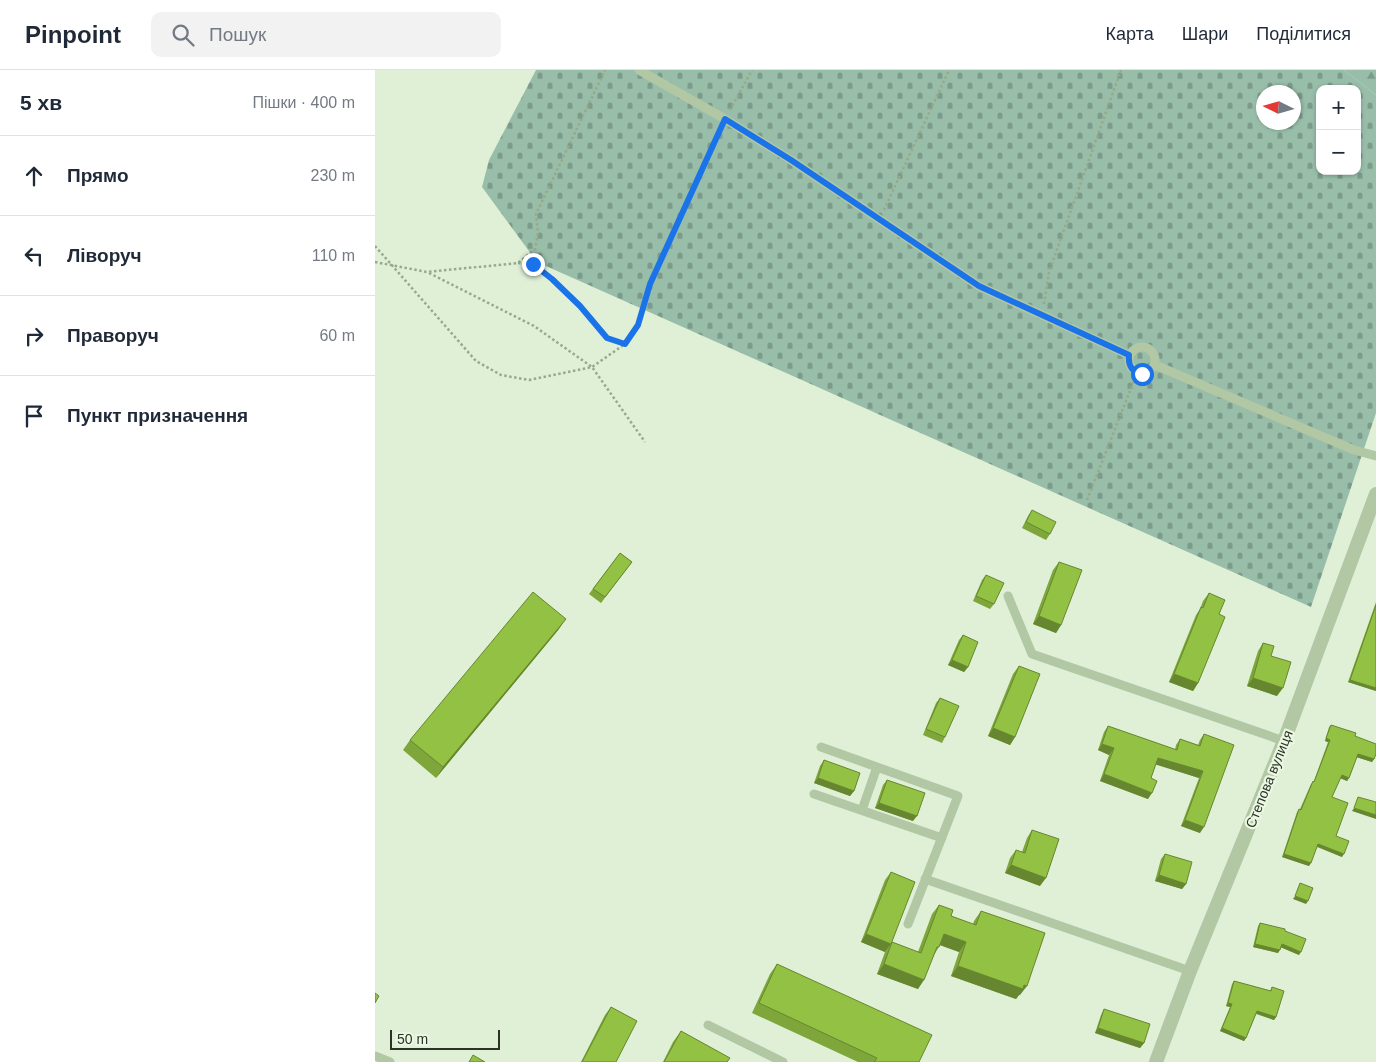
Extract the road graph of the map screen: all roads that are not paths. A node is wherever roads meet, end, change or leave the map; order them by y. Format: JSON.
{"nodes":[{"id":1,"x":639,"y":70,"type":"edge"},
{"id":2,"x":1129,"y":355,"type":"junction"},
{"id":3,"x":1155,"y":365,"type":"junction"},
{"id":4,"x":1376,"y":456,"type":"edge"},
{"id":5,"x":1376,"y":494,"type":"edge"},
{"id":6,"x":1008,"y":596,"type":"dead end"},
{"id":7,"x":1285,"y":741,"type":"junction"},
{"id":8,"x":821,"y":747,"type":"dead end"},
{"id":9,"x":877,"y":767,"type":"junction"},
{"id":10,"x":814,"y":794,"type":"dead end"},
{"id":11,"x":862,"y":810,"type":"junction"},
{"id":12,"x":942,"y":838,"type":"junction"},
{"id":13,"x":925,"y":879,"type":"junction"},
{"id":14,"x":908,"y":924,"type":"dead end"},
{"id":15,"x":1190,"y":971,"type":"junction"},
{"id":16,"x":708,"y":1025,"type":"dead end"},
{"id":17,"x":375,"y":1056,"type":"edge"},
{"id":18,"x":390,"y":1062,"type":"edge"},
{"id":19,"x":783,"y":1062,"type":"edge"},
{"id":20,"x":1156,"y":1062,"type":"edge"}],
"edges":[{"from":1,"to":2,"type":"lane"},
{"from":2,"to":3,"type":"lane"},
{"from":2,"to":3,"type":"lane"},
{"from":3,"to":4,"type":"lane"},
{"from":5,"to":7,"type":"street","name":"Степова вулиця"},
{"from":6,"to":7,"type":"lane"},
{"from":7,"to":15,"type":"street","name":"Степова вулиця"},
{"from":8,"to":9,"type":"lane"},
{"from":9,"to":11,"type":"lane"},
{"from":9,"to":12,"type":"lane"},
{"from":10,"to":11,"type":"lane"},
{"from":11,"to":12,"type":"lane"},
{"from":12,"to":13,"type":"lane"},
{"from":13,"to":14,"type":"lane"},
{"from":13,"to":15,"type":"lane"},
{"from":15,"to":20,"type":"street","name":"Степова вулиця"},
{"from":16,"to":19,"type":"lane"},
{"from":17,"to":18,"type":"lane"}]}
